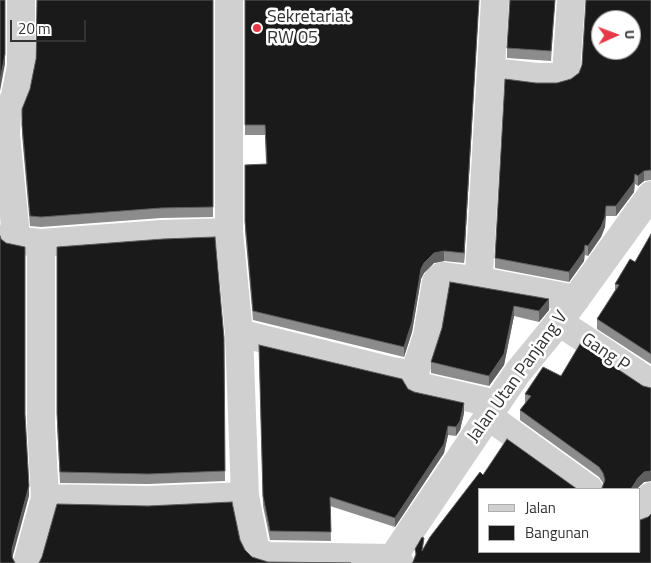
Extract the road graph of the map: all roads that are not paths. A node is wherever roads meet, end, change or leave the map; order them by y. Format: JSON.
{"nodes":[{"id":1,"x":22,"y":0,"type":"edge"},
{"id":2,"x":229,"y":0,"type":"edge"},
{"id":3,"x":495,"y":0,"type":"edge"},
{"id":4,"x":571,"y":0,"type":"edge"},
{"id":5,"x":491,"y":72,"type":"junction"},
{"id":6,"x":651,"y":194,"type":"edge"},
{"id":7,"x":228,"y":232,"type":"junction"},
{"id":8,"x":41,"y":243,"type":"junction"},
{"id":9,"x":475,"y":280,"type":"junction"},
{"id":10,"x":576,"y":299,"type":"junction"},
{"id":11,"x":559,"y":322,"type":"junction"},
{"id":12,"x":239,"y":333,"type":"junction"},
{"id":13,"x":412,"y":374,"type":"junction"},
{"id":14,"x":651,"y":383,"type":"edge"},
{"id":15,"x":492,"y":410,"type":"junction"},
{"id":16,"x":588,"y":488,"type":"edge"},
{"id":17,"x":245,"y":496,"type":"junction"},
{"id":18,"x":651,"y":496,"type":"edge"},
{"id":19,"x":45,"y":498,"type":"junction"},
{"id":20,"x":641,"y":512,"type":"edge"},
{"id":21,"x":394,"y":561,"type":"edge"},
{"id":22,"x":27,"y":563,"type":"edge"}],
"edges":[{"from":1,"to":8,"type":"street"},
{"from":2,"to":7,"type":"street"},
{"from":3,"to":5,"type":"street"},
{"from":4,"to":5,"type":"street"},
{"from":5,"to":9,"type":"street"},
{"from":6,"to":10,"type":"street","name":"Jalan Utan Panjang V"},
{"from":7,"to":8,"type":"street"},
{"from":7,"to":12,"type":"street"},
{"from":8,"to":19,"type":"street"},
{"from":9,"to":10,"type":"street"},
{"from":9,"to":13,"type":"street"},
{"from":10,"to":11,"type":"street","name":"Jalan Utan Panjang V"},
{"from":11,"to":14,"type":"street","name":"Gang P"},
{"from":11,"to":15,"type":"street","name":"Jalan Utan Panjang V"},
{"from":12,"to":13,"type":"street"},
{"from":12,"to":17,"type":"street"},
{"from":13,"to":15,"type":"street"},
{"from":15,"to":16,"type":"street"},
{"from":15,"to":21,"type":"street","name":"Jalan Utan Panjang V"},
{"from":17,"to":19,"type":"street"},
{"from":17,"to":21,"type":"street"},
{"from":18,"to":20,"type":"street"},
{"from":19,"to":22,"type":"street"}]}
